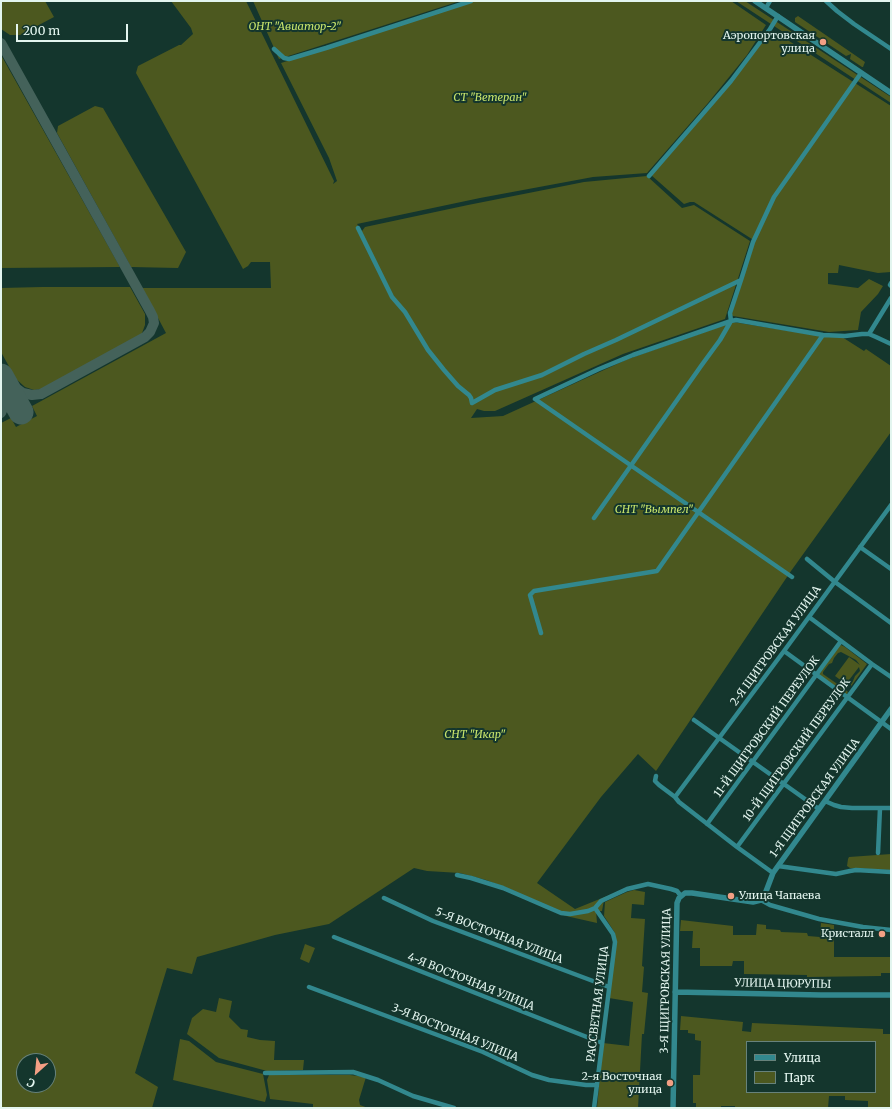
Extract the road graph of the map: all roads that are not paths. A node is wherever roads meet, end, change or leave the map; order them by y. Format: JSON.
{"nodes":[{"id":1,"x":471,"y":1,"type":"edge"},
{"id":2,"x":755,"y":1,"type":"edge"},
{"id":3,"x":770,"y":1,"type":"edge"},
{"id":4,"x":826,"y":1,"type":"edge"},
{"id":5,"x":766,"y":8,"type":"junction"},
{"id":6,"x":778,"y":16,"type":"junction"},
{"id":7,"x":274,"y":49,"type":"dead end"},
{"id":8,"x":891,"y":49,"type":"edge"},
{"id":9,"x":862,"y":73,"type":"junction"},
{"id":10,"x":891,"y":93,"type":"edge"},
{"id":11,"x":649,"y":176,"type":"dead end"},
{"id":12,"x":358,"y":228,"type":"dead end"},
{"id":13,"x":741,"y":280,"type":"junction"},
{"id":14,"x":891,"y":298,"type":"edge"},
{"id":15,"x":731,"y":321,"type":"junction"},
{"id":16,"x":869,"y":334,"type":"junction"},
{"id":17,"x":823,"y":335,"type":"junction"},
{"id":18,"x":891,"y":344,"type":"edge"},
{"id":19,"x":631,"y":466,"type":"junction"},
{"id":20,"x":891,"y":505,"type":"edge"},
{"id":21,"x":698,"y":512,"type":"junction"},
{"id":22,"x":594,"y":518,"type":"dead end"},
{"id":23,"x":860,"y":547,"type":"junction"},
{"id":24,"x":807,"y":559,"type":"dead end"},
{"id":25,"x":891,"y":569,"type":"edge"},
{"id":26,"x":792,"y":577,"type":"dead end"},
{"id":27,"x":835,"y":582,"type":"junction"},
{"id":28,"x":809,"y":617,"type":"junction"},
{"id":29,"x":891,"y":622,"type":"edge"},
{"id":30,"x":541,"y":633,"type":"dead end"},
{"id":31,"x":841,"y":641,"type":"junction"},
{"id":32,"x":784,"y":651,"type":"junction"},
{"id":33,"x":872,"y":664,"type":"junction"},
{"id":34,"x":816,"y":675,"type":"junction"},
{"id":35,"x":891,"y":677,"type":"edge"},
{"id":36,"x":847,"y":698,"type":"junction"},
{"id":37,"x":891,"y":710,"type":"edge"},
{"id":38,"x":694,"y":720,"type":"dead end"},
{"id":39,"x":882,"y":722,"type":"junction"},
{"id":40,"x":891,"y":729,"type":"edge"},
{"id":41,"x":720,"y":737,"type":"junction"},
{"id":42,"x":753,"y":761,"type":"junction"},
{"id":43,"x":656,"y":776,"type":"dead end"},
{"id":44,"x":784,"y":783,"type":"junction"},
{"id":45,"x":676,"y":797,"type":"junction"},
{"id":46,"x":825,"y":801,"type":"junction"},
{"id":47,"x":880,"y":808,"type":"junction"},
{"id":48,"x":891,"y":808,"type":"edge"},
{"id":49,"x":819,"y":809,"type":"junction"},
{"id":50,"x":707,"y":824,"type":"junction"},
{"id":51,"x":737,"y":847,"type":"junction"},
{"id":52,"x":878,"y":853,"type":"dead end"},
{"id":53,"x":778,"y":866,"type":"junction"},
{"id":54,"x":891,"y":872,"type":"edge"},
{"id":55,"x":773,"y":873,"type":"junction"},
{"id":56,"x":457,"y":875,"type":"dead end"},
{"id":57,"x":681,"y":896,"type":"junction"},
{"id":58,"x":384,"y":898,"type":"dead end"},
{"id":59,"x":761,"y":900,"type":"junction"},
{"id":60,"x":595,"y":908,"type":"junction"},
{"id":61,"x":891,"y":930,"type":"edge"},
{"id":62,"x":334,"y":937,"type":"dead end"},
{"id":63,"x":309,"y":986,"type":"dead end"},
{"id":64,"x":609,"y":987,"type":"junction"},
{"id":65,"x":675,"y":992,"type":"junction"},
{"id":66,"x":891,"y":995,"type":"edge"},
{"id":67,"x":602,"y":1043,"type":"junction"},
{"id":68,"x":265,"y":1073,"type":"dead end"},
{"id":69,"x":597,"y":1084,"type":"junction"},
{"id":70,"x":454,"y":1108,"type":"edge"},
{"id":71,"x":594,"y":1108,"type":"edge"},
{"id":72,"x":673,"y":1108,"type":"edge"}],
"edges":[{"from":1,"to":7,"type":"street"},
{"from":2,"to":5,"type":"street"},
{"from":3,"to":5,"type":"street"},
{"from":4,"to":8,"type":"street"},
{"from":5,"to":6,"type":"street"},
{"from":6,"to":9,"type":"street"},
{"from":6,"to":11,"type":"street"},
{"from":9,"to":10,"type":"street"},
{"from":9,"to":13,"type":"street"},
{"from":12,"to":13,"type":"street"},
{"from":13,"to":15,"type":"street"},
{"from":14,"to":16,"type":"street"},
{"from":15,"to":17,"type":"street"},
{"from":15,"to":19,"type":"street"},
{"from":15,"to":19,"type":"street"},
{"from":16,"to":17,"type":"street"},
{"from":16,"to":18,"type":"street"},
{"from":17,"to":21,"type":"street"},
{"from":19,"to":21,"type":"street"},
{"from":19,"to":22,"type":"street"},
{"from":20,"to":23,"type":"street","name":"2-Я ЩИГРОВСКАЯ УЛИЦА"},
{"from":21,"to":26,"type":"street"},
{"from":21,"to":30,"type":"street"},
{"from":23,"to":25,"type":"street"},
{"from":23,"to":27,"type":"street","name":"2-Я ЩИГРОВСКАЯ УЛИЦА"},
{"from":24,"to":27,"type":"street"},
{"from":27,"to":28,"type":"street","name":"2-Я ЩИГРОВСКАЯ УЛИЦА"},
{"from":27,"to":29,"type":"street"},
{"from":28,"to":31,"type":"street"},
{"from":28,"to":32,"type":"street","name":"2-Я ЩИГРОВСКАЯ УЛИЦА"},
{"from":31,"to":33,"type":"street"},
{"from":31,"to":34,"type":"street","name":"11-Й ЩИГРОВСКИЙ ПЕРЕУЛОК"},
{"from":32,"to":34,"type":"street"},
{"from":32,"to":41,"type":"street","name":"2-Я ЩИГРОВСКАЯ УЛИЦА"},
{"from":33,"to":35,"type":"street"},
{"from":33,"to":36,"type":"street","name":"10-Й ЩИГРОВСКИЙ ПЕРЕУЛОК"},
{"from":34,"to":36,"type":"street"},
{"from":34,"to":42,"type":"street","name":"11-Й ЩИГРОВСКИЙ ПЕРЕУЛОК"},
{"from":36,"to":39,"type":"street"},
{"from":36,"to":44,"type":"street","name":"10-Й ЩИГРОВСКИЙ ПЕРЕУЛОК"},
{"from":37,"to":39,"type":"street","name":"1-Я ЩИГРОВСКАЯ УЛИЦА"},
{"from":38,"to":41,"type":"street"},
{"from":39,"to":40,"type":"street"},
{"from":39,"to":46,"type":"street","name":"1-Я ЩИГРОВСКАЯ УЛИЦА"},
{"from":41,"to":42,"type":"street"},
{"from":41,"to":45,"type":"street","name":"2-Я ЩИГРОВСКАЯ УЛИЦА"},
{"from":42,"to":44,"type":"street"},
{"from":42,"to":50,"type":"street","name":"11-Й ЩИГРОВСКИЙ ПЕРЕУЛОК"},
{"from":43,"to":45,"type":"street"},
{"from":44,"to":49,"type":"street"},
{"from":44,"to":51,"type":"street","name":"10-Й ЩИГРОВСКИЙ ПЕРЕУЛОК"},
{"from":45,"to":50,"type":"street"},
{"from":46,"to":47,"type":"street"},
{"from":46,"to":49,"type":"street","name":"1-Я ЩИГРОВСКАЯ УЛИЦА"},
{"from":47,"to":48,"type":"street"},
{"from":47,"to":52,"type":"street"},
{"from":49,"to":53,"type":"street","name":"1-Я ЩИГРОВСКАЯ УЛИЦА"},
{"from":50,"to":51,"type":"street"},
{"from":51,"to":55,"type":"street"},
{"from":53,"to":54,"type":"street"},
{"from":53,"to":55,"type":"street","name":"1-Я ЩИГРОВСКАЯ УЛИЦА"},
{"from":55,"to":59,"type":"street","name":"1-Я ЩИГРОВСКАЯ УЛИЦА"},
{"from":56,"to":60,"type":"street"},
{"from":57,"to":59,"type":"street"},
{"from":57,"to":60,"type":"street"},
{"from":57,"to":65,"type":"street","name":"3-Я ЩИГРОВСКАЯ УЛИЦА"},
{"from":58,"to":64,"type":"street","name":"5-Я ВОСТОЧНАЯ УЛИЦА"},
{"from":59,"to":61,"type":"street"},
{"from":60,"to":64,"type":"street","name":"РАССВЕТНАЯ УЛИЦА"},
{"from":62,"to":67,"type":"street","name":"4-Я ВОСТОЧНАЯ УЛИЦА"},
{"from":63,"to":69,"type":"street","name":"3-Я ВОСТОЧНАЯ УЛИЦА"},
{"from":64,"to":67,"type":"street","name":"РАССВЕТНАЯ УЛИЦА"},
{"from":65,"to":66,"type":"street","name":"УЛИЦА ЦЮРУПЫ"},
{"from":65,"to":72,"type":"street","name":"3-Я ЩИГРОВСКАЯ УЛИЦА"},
{"from":67,"to":69,"type":"street","name":"РАССВЕТНАЯ УЛИЦА"},
{"from":68,"to":70,"type":"street"},
{"from":69,"to":71,"type":"street","name":"РАССВЕТНАЯ УЛИЦА"}]}
